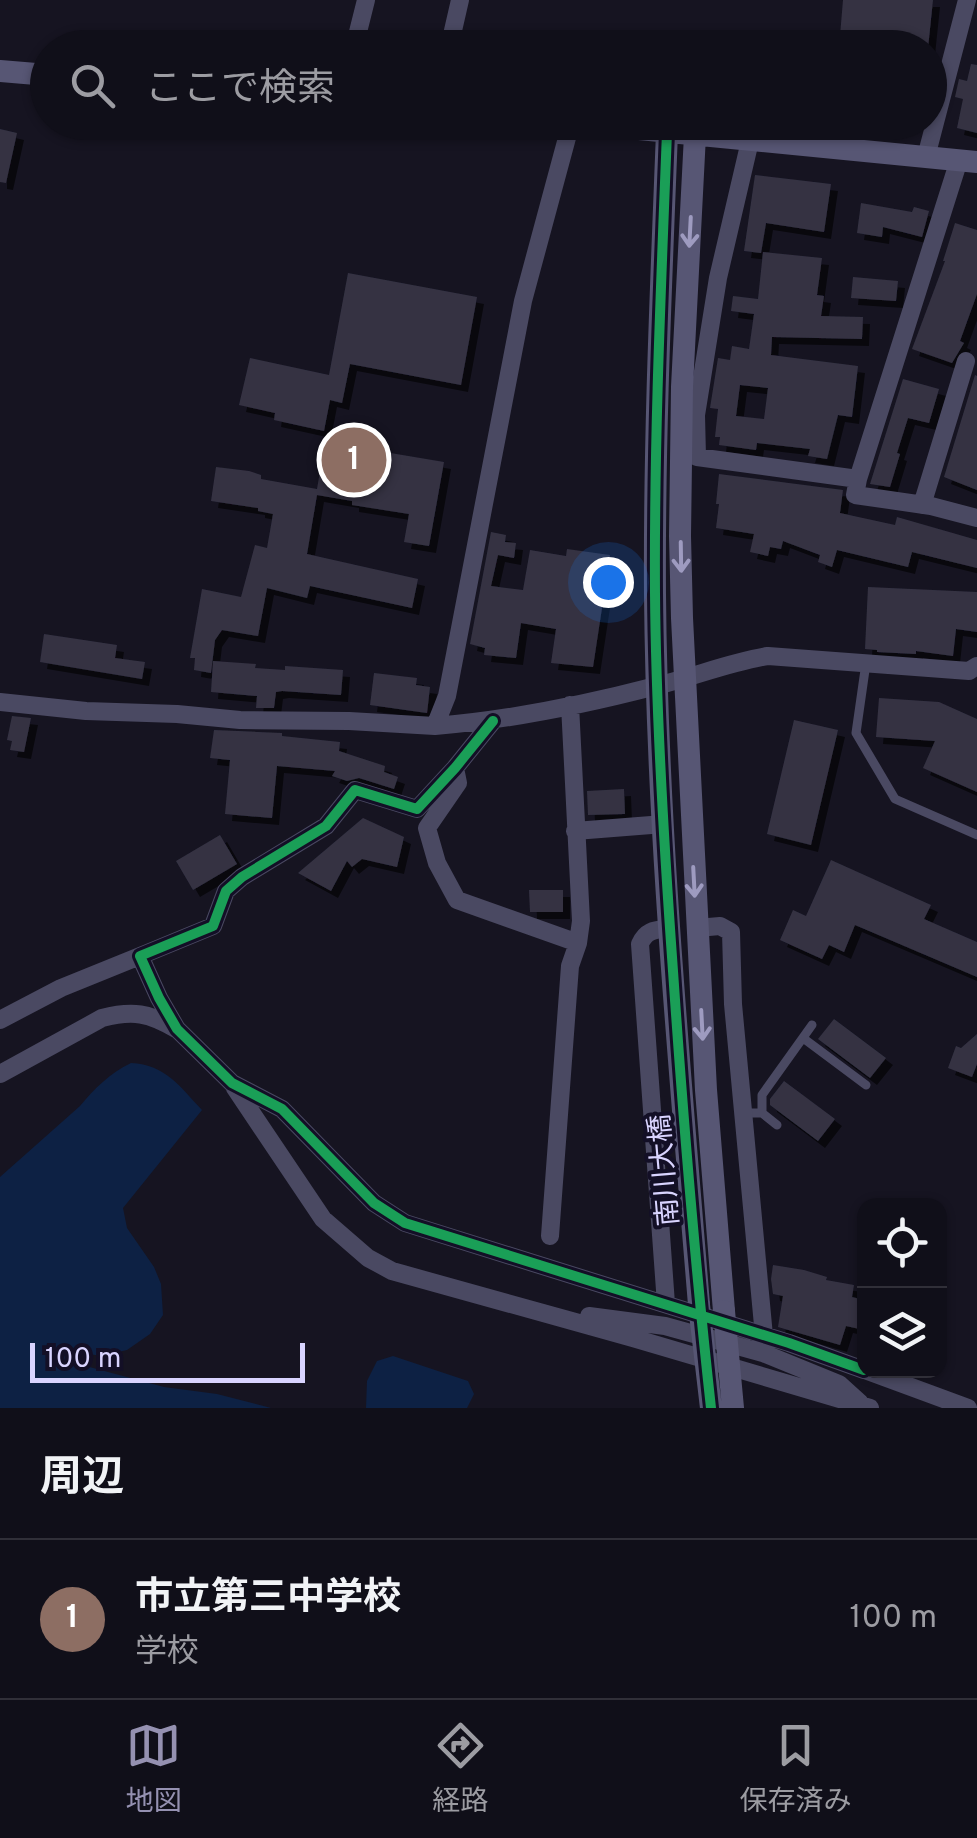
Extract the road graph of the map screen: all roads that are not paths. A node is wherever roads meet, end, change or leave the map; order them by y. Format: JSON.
{"nodes":[{"id":1,"x":366,"y":0,"type":"edge"},
{"id":2,"x":460,"y":0,"type":"edge"},
{"id":3,"x":967,"y":0,"type":"edge"},
{"id":4,"x":358,"y":30,"type":"edge"},
{"id":5,"x":453,"y":30,"type":"edge"},
{"id":6,"x":0,"y":71,"type":"edge"},
{"id":7,"x":30,"y":74,"type":"edge"},
{"id":8,"x":947,"y":77,"type":"edge"},
{"id":9,"x":565,"y":140,"type":"edge"},
{"id":10,"x":667,"y":140,"type":"edge"},
{"id":11,"x":695,"y":140,"type":"edge"},
{"id":12,"x":741,"y":140,"type":"edge"},
{"id":13,"x":930,"y":140,"type":"edge"},
{"id":14,"x":750,"y":141,"type":"junction"},
{"id":15,"x":926,"y":157,"type":"junction"},
{"id":16,"x":968,"y":161,"type":"edge"},
{"id":17,"x":966,"y":362,"type":"dead end"},
{"id":18,"x":691,"y":391,"type":"junction"},
{"id":19,"x":689,"y":456,"type":"junction"},
{"id":20,"x":858,"y":480,"type":"junction"},
{"id":21,"x":922,"y":505,"type":"junction"},
{"id":22,"x":977,"y":518,"type":"edge"},
{"id":23,"x":866,"y":663,"type":"junction"},
{"id":24,"x":977,"y":666,"type":"edge"},
{"id":25,"x":684,"y":678,"type":"junction"},
{"id":26,"x":657,"y":686,"type":"junction"},
{"id":27,"x":0,"y":702,"type":"edge"},
{"id":28,"x":570,"y":705,"type":"junction"},
{"id":29,"x":493,"y":721,"type":"junction"},
{"id":30,"x":434,"y":726,"type":"junction"},
{"id":31,"x":455,"y":768,"type":"junction"},
{"id":32,"x":664,"y":824,"type":"junction"},
{"id":33,"x":575,"y":831,"type":"junction"},
{"id":34,"x":977,"y":835,"type":"edge"},
{"id":35,"x":670,"y":928,"type":"junction"},
{"id":36,"x":696,"y":928,"type":"junction"},
{"id":37,"x":578,"y":943,"type":"junction"},
{"id":38,"x":140,"y":956,"type":"junction"},
{"id":39,"x":0,"y":1020,"type":"edge"},
{"id":40,"x":812,"y":1024,"type":"dead end"},
{"id":41,"x":177,"y":1029,"type":"junction"},
{"id":42,"x":803,"y":1038,"type":"junction"},
{"id":43,"x":0,"y":1074,"type":"edge"},
{"id":44,"x":232,"y":1083,"type":"junction"},
{"id":45,"x":866,"y":1085,"type":"dead end"},
{"id":46,"x":753,"y":1113,"type":"junction"},
{"id":47,"x":777,"y":1125,"type":"dead end"},
{"id":48,"x":550,"y":1236,"type":"dead end"},
{"id":49,"x":666,"y":1304,"type":"junction"},
{"id":50,"x":764,"y":1336,"type":"junction"},
{"id":51,"x":857,"y":1367,"type":"edge"},
{"id":52,"x":887,"y":1378,"type":"edge"},
{"id":53,"x":866,"y":1407,"type":"edge"},
{"id":54,"x":710,"y":1408,"type":"edge"},
{"id":55,"x":733,"y":1408,"type":"edge"},
{"id":56,"x":968,"y":1408,"type":"edge"}],
"edges":[{"from":1,"to":4,"type":"street"},
{"from":2,"to":5,"type":"street"},
{"from":3,"to":8,"type":"street"},
{"from":6,"to":7,"type":"street"},
{"from":9,"to":30,"type":"street"},
{"from":10,"to":26,"type":"street","name":"南川大橋"},
{"from":11,"to":18,"type":"street","one_way":true},
{"from":12,"to":14,"type":"street"},
{"from":13,"to":15,"type":"street"},
{"from":14,"to":15,"type":"street"},
{"from":14,"to":18,"type":"street"},
{"from":15,"to":16,"type":"street"},
{"from":16,"to":20,"type":"street"},
{"from":17,"to":21,"type":"street"},
{"from":18,"to":19,"type":"street"},
{"from":19,"to":20,"type":"street"},
{"from":19,"to":25,"type":"street","one_way":true},
{"from":20,"to":21,"type":"street"},
{"from":21,"to":22,"type":"street"},
{"from":23,"to":24,"type":"street"},
{"from":23,"to":25,"type":"street"},
{"from":23,"to":34,"type":"lane"},
{"from":25,"to":26,"type":"street"},
{"from":25,"to":36,"type":"street","one_way":true},
{"from":26,"to":28,"type":"street"},
{"from":26,"to":32,"type":"street","name":"南川大橋"},
{"from":27,"to":30,"type":"street"},
{"from":28,"to":29,"type":"street"},
{"from":28,"to":33,"type":"street"},
{"from":29,"to":30,"type":"street"},
{"from":29,"to":31,"type":"street"},
{"from":31,"to":37,"type":"street"},
{"from":31,"to":38,"type":"street"},
{"from":32,"to":33,"type":"street"},
{"from":32,"to":35,"type":"street","name":"南川大橋"},
{"from":33,"to":37,"type":"street"},
{"from":35,"to":49,"type":"street"},
{"from":35,"to":54,"type":"street","name":"南川大橋","bridge":true},
{"from":36,"to":46,"type":"street"},
{"from":36,"to":55,"type":"street","one_way":true,"bridge":true},
{"from":37,"to":48,"type":"street"},
{"from":38,"to":39,"type":"street"},
{"from":38,"to":41,"type":"street"},
{"from":40,"to":42,"type":"lane"},
{"from":41,"to":43,"type":"street"},
{"from":41,"to":44,"type":"street"},
{"from":42,"to":45,"type":"lane"},
{"from":42,"to":46,"type":"lane"},
{"from":44,"to":49,"type":"street"},
{"from":44,"to":53,"type":"street"},
{"from":46,"to":47,"type":"lane"},
{"from":46,"to":50,"type":"street"},
{"from":49,"to":50,"type":"street"},
{"from":50,"to":51,"type":"street"},
{"from":52,"to":56,"type":"street"}]}
